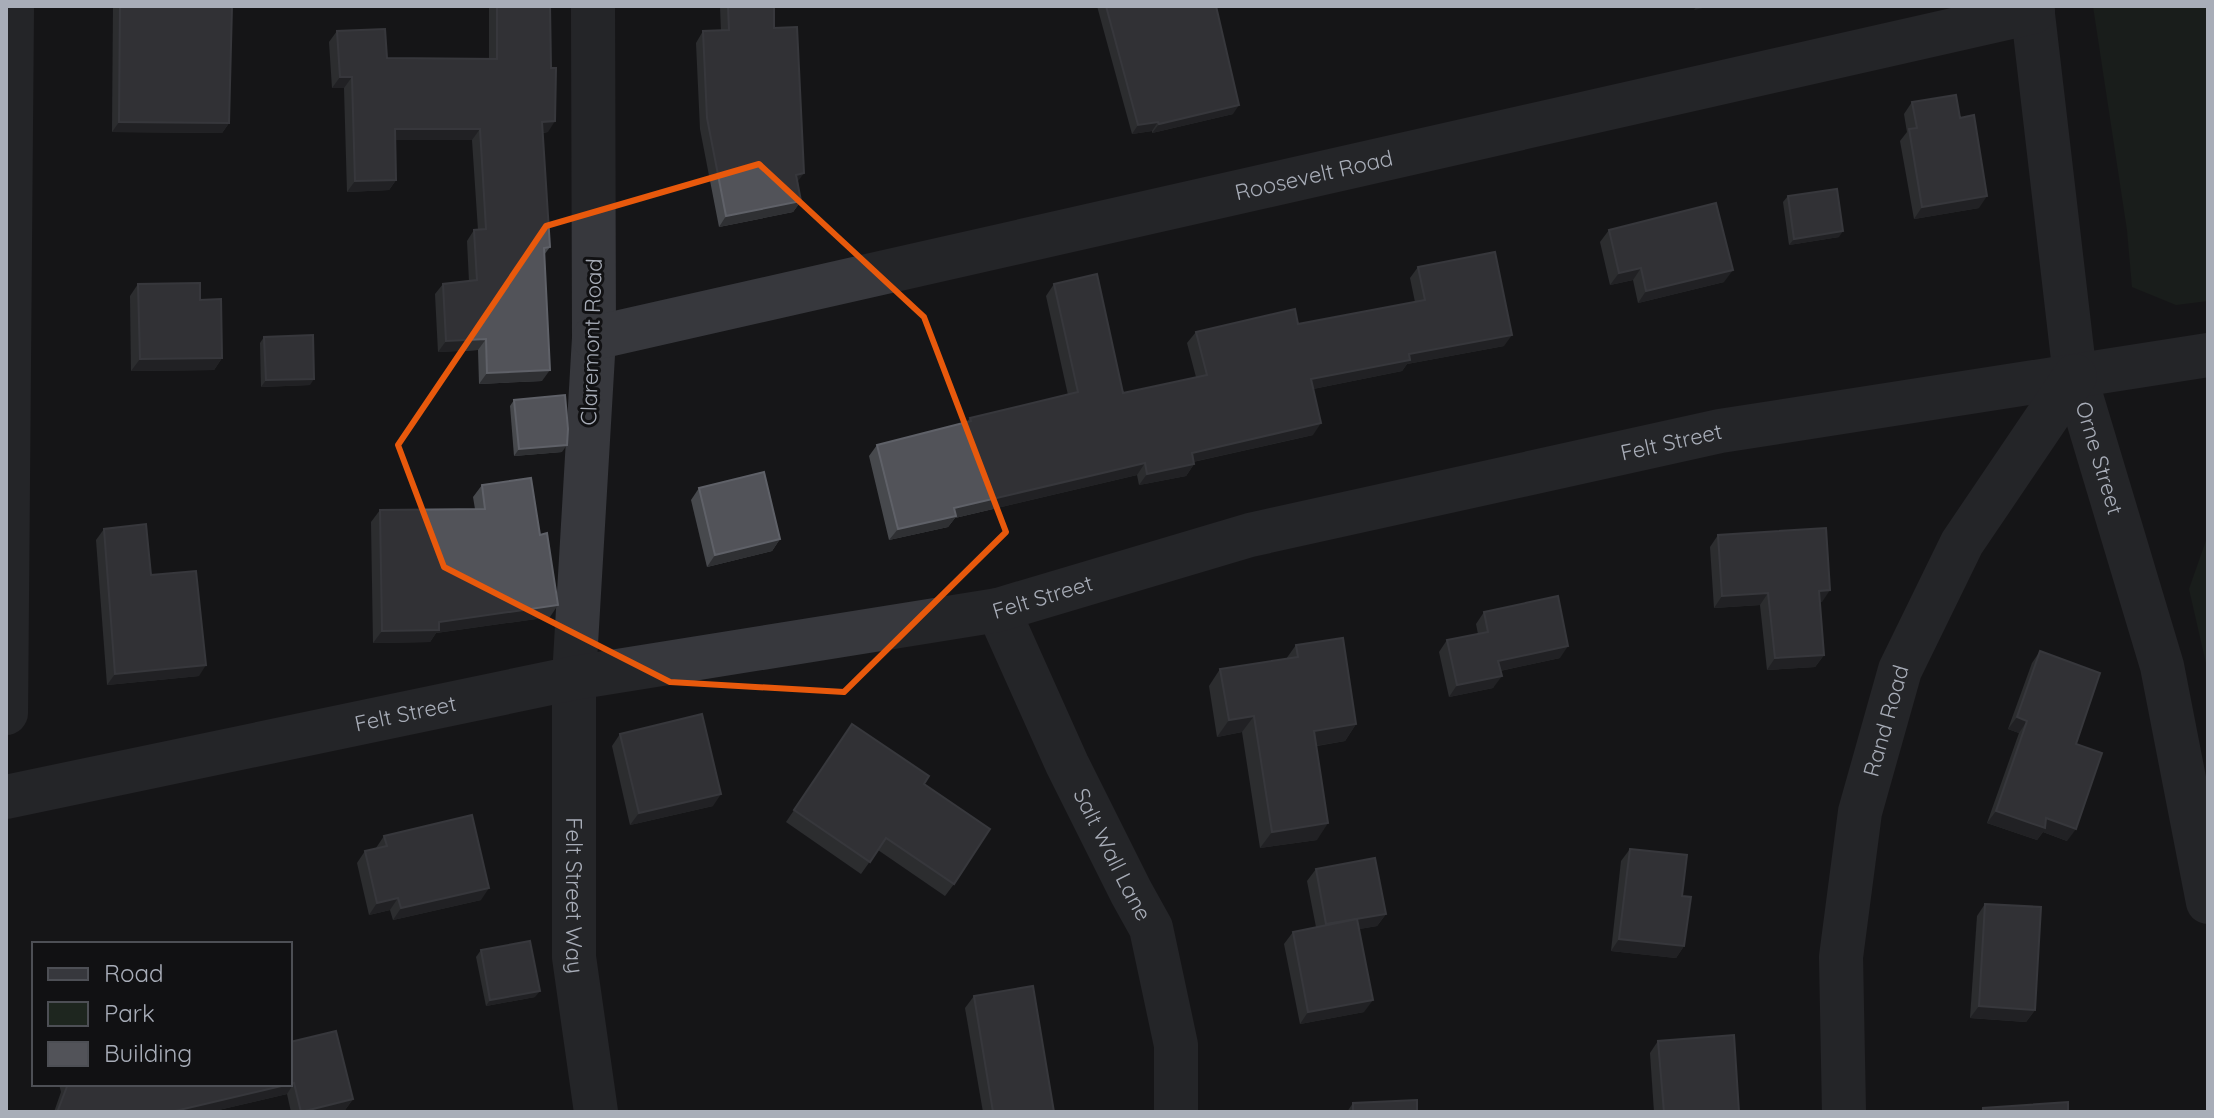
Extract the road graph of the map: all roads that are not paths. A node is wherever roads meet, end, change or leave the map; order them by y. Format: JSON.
{"nodes":[{"id":1,"x":12,"y":6,"type":"edge"},
{"id":2,"x":593,"y":6,"type":"edge"},
{"id":3,"x":2032,"y":9,"type":"edge"},
{"id":4,"x":594,"y":338,"type":"junction"},
{"id":5,"x":2208,"y":355,"type":"edge"},
{"id":6,"x":2075,"y":376,"type":"junction"},
{"id":7,"x":998,"y":610,"type":"junction"},
{"id":8,"x":574,"y":678,"type":"junction"},
{"id":9,"x":6,"y":713,"type":"edge"},
{"id":10,"x":6,"y":797,"type":"edge"},
{"id":11,"x":2208,"y":902,"type":"edge"},
{"id":12,"x":596,"y":1112,"type":"edge"},
{"id":13,"x":1176,"y":1112,"type":"edge"},
{"id":14,"x":1844,"y":1112,"type":"edge"}],
"edges":[{"from":1,"to":9,"type":"street"},
{"from":2,"to":4,"type":"street","name":"Claremont Road"},
{"from":3,"to":4,"type":"street","name":"Roosevelt Road"},
{"from":3,"to":6,"type":"street","name":"Orne Street"},
{"from":4,"to":8,"type":"street","name":"Claremont Road"},
{"from":5,"to":6,"type":"street","name":"Felt Street"},
{"from":6,"to":7,"type":"street","name":"Felt Street"},
{"from":6,"to":11,"type":"street","name":"Orne Street"},
{"from":6,"to":14,"type":"street","name":"Rand Road"},
{"from":7,"to":8,"type":"street","name":"Felt Street"},
{"from":7,"to":13,"type":"street","name":"Salt Wall Lane"},
{"from":8,"to":10,"type":"street","name":"Felt Street"},
{"from":8,"to":12,"type":"street","name":"Felt Street Way"}]}
